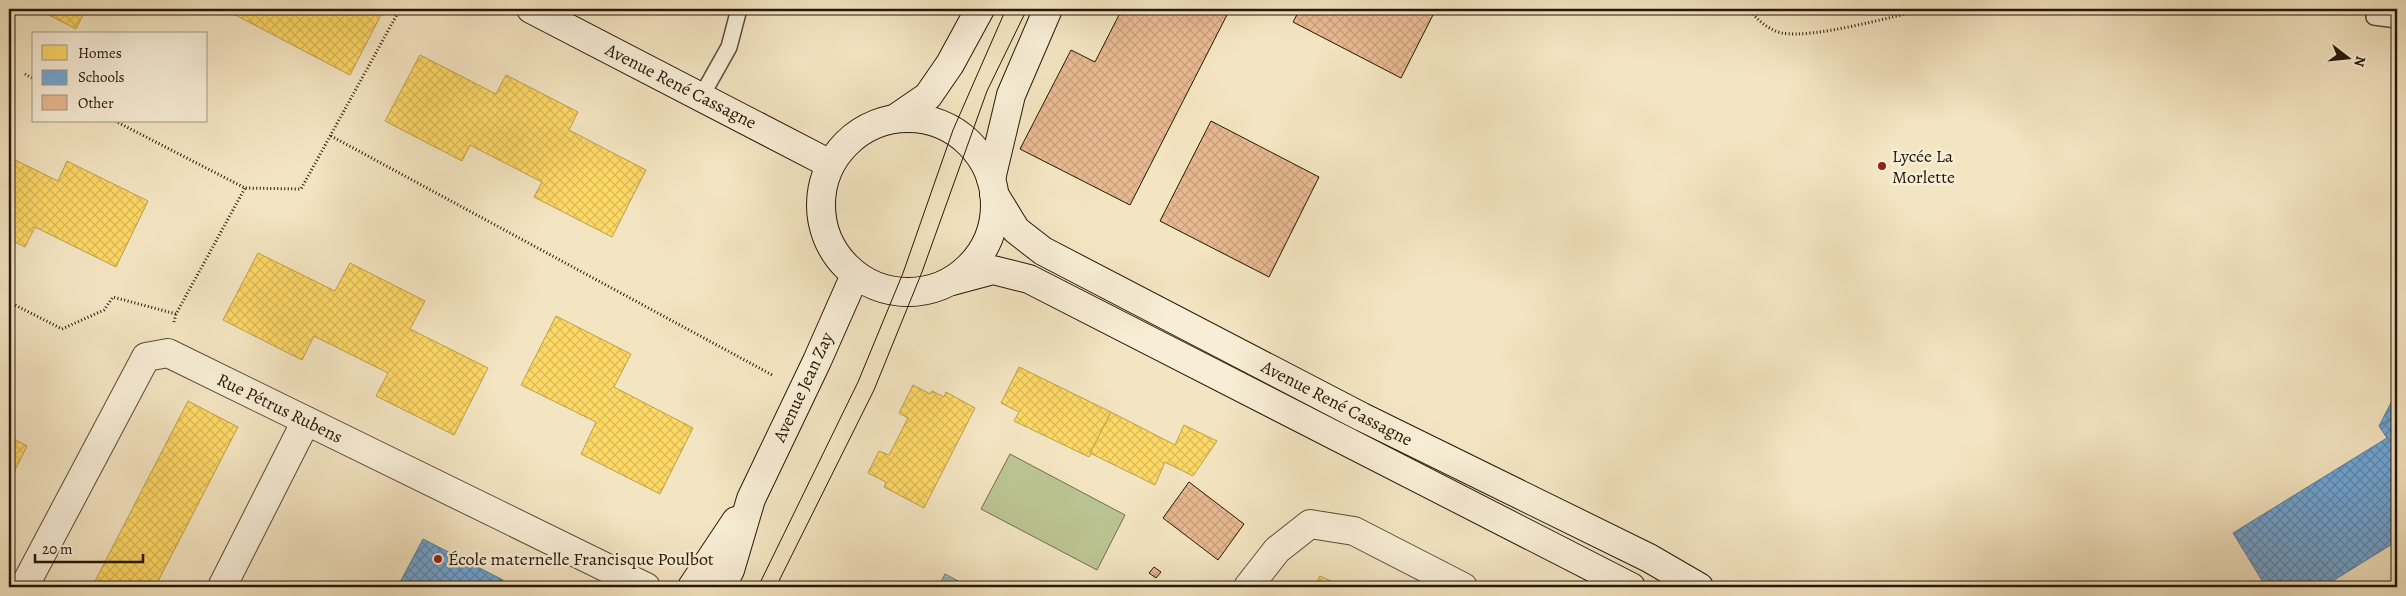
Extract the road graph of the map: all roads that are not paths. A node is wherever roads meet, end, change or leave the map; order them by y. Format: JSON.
{"nodes":[{"id":1,"x":531,"y":9,"type":"edge"},
{"id":2,"x":739,"y":9,"type":"edge"},
{"id":3,"x":980,"y":9,"type":"edge"},
{"id":4,"x":1048,"y":9,"type":"edge"},
{"id":5,"x":2374,"y":17,"type":"dead end"},
{"id":6,"x":2397,"y":20,"type":"edge"},
{"id":7,"x":701,"y":97,"type":"junction"},
{"id":8,"x":896,"y":118,"type":"junction"},
{"id":9,"x":830,"y":164,"type":"junction"},
{"id":10,"x":993,"y":187,"type":"junction"},
{"id":11,"x":855,"y":275,"type":"junction"},
{"id":12,"x":952,"y":281,"type":"junction"},
{"id":13,"x":306,"y":421,"type":"junction"},
{"id":14,"x":751,"y":499,"type":"junction"},
{"id":15,"x":24,"y":587,"type":"edge"},
{"id":16,"x":222,"y":587,"type":"edge"},
{"id":17,"x":646,"y":587,"type":"edge"},
{"id":18,"x":692,"y":587,"type":"edge"},
{"id":19,"x":721,"y":587,"type":"edge"},
{"id":20,"x":1248,"y":587,"type":"edge"},
{"id":21,"x":1463,"y":587,"type":"edge"},
{"id":22,"x":1631,"y":587,"type":"edge"},
{"id":23,"x":1699,"y":587,"type":"edge"}],
"edges":[{"from":1,"to":7,"type":"main road","name":"Avenue René Cassagne"},
{"from":2,"to":7,"type":"lane"},
{"from":3,"to":8,"type":"main road"},
{"from":4,"to":10,"type":"main road"},
{"from":5,"to":6,"type":"lane"},
{"from":7,"to":9,"type":"main road","name":"Avenue René Cassagne"},
{"from":8,"to":9,"type":"main road"},
{"from":8,"to":10,"type":"main road"},
{"from":9,"to":11,"type":"main road"},
{"from":10,"to":12,"type":"main road"},
{"from":10,"to":23,"type":"main road","name":"Avenue René Cassagne"},
{"from":11,"to":12,"type":"main road"},
{"from":11,"to":14,"type":"main road","name":"Avenue Jean Zay"},
{"from":12,"to":22,"type":"main road","name":"Avenue René Cassagne"},
{"from":13,"to":15,"type":"main road","name":"Rue Pétrus Rubens"},
{"from":13,"to":16,"type":"main road"},
{"from":13,"to":17,"type":"main road","name":"Rue Pétrus Rubens"},
{"from":14,"to":18,"type":"main road","name":"Avenue Jean Zay"},
{"from":14,"to":19,"type":"main road","name":"Avenue Jean Zay"},
{"from":20,"to":21,"type":"main road"}]}
